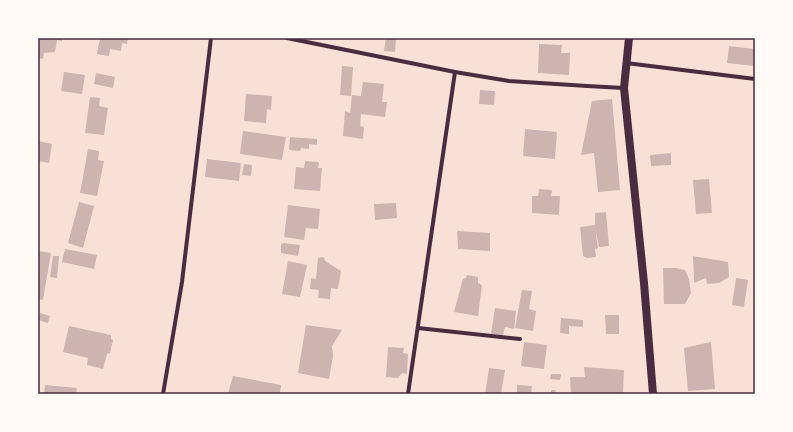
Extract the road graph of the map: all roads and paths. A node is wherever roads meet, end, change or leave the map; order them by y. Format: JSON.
{"nodes":[{"id":1,"x":211,"y":38,"type":"edge"},
{"id":2,"x":287,"y":38,"type":"edge"},
{"id":3,"x":629,"y":38,"type":"edge"},
{"id":4,"x":626,"y":63,"type":"junction"},
{"id":5,"x":455,"y":72,"type":"junction"},
{"id":6,"x":755,"y":78,"type":"edge"},
{"id":7,"x":624,"y":88,"type":"junction"},
{"id":8,"x":418,"y":328,"type":"junction"},
{"id":9,"x":520,"y":339,"type":"dead end"},
{"id":10,"x":163,"y":394,"type":"edge"},
{"id":11,"x":408,"y":394,"type":"edge"},
{"id":12,"x":653,"y":394,"type":"edge"}],
"edges":[{"from":1,"to":10,"type":"street"},
{"from":2,"to":5,"type":"street"},
{"from":3,"to":4,"type":"main road"},
{"from":4,"to":6,"type":"street"},
{"from":4,"to":7,"type":"main road"},
{"from":5,"to":7,"type":"street"},
{"from":5,"to":8,"type":"street"},
{"from":7,"to":12,"type":"main road"},
{"from":8,"to":9,"type":"street"},
{"from":8,"to":11,"type":"street"}]}
